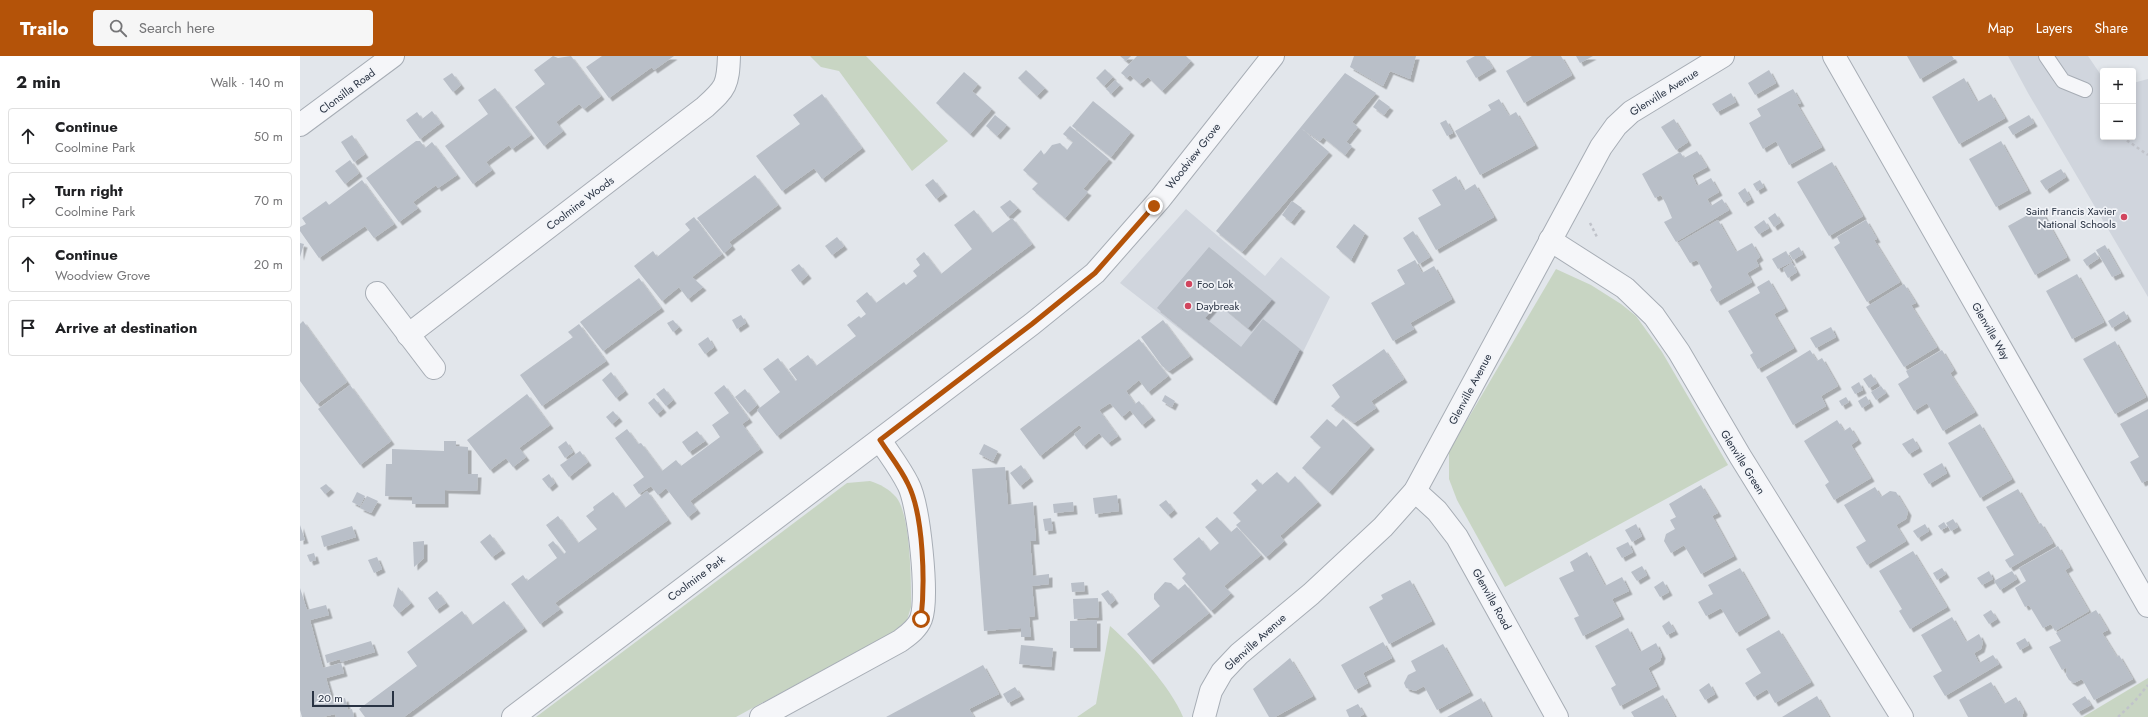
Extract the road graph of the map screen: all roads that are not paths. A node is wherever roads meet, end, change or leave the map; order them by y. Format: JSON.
{"nodes":[{"id":1,"x":393,"y":56,"type":"edge"},
{"id":2,"x":729,"y":56,"type":"edge"},
{"id":3,"x":1273,"y":56,"type":"edge"},
{"id":4,"x":1723,"y":56,"type":"edge"},
{"id":5,"x":1834,"y":56,"type":"edge"},
{"id":6,"x":2046,"y":56,"type":"edge"},
{"id":7,"x":2085,"y":90,"type":"dead end"},
{"id":8,"x":300,"y":125,"type":"edge"},
{"id":9,"x":1550,"y":240,"type":"junction"},
{"id":10,"x":1095,"y":273,"type":"joint"},
{"id":11,"x":377,"y":294,"type":"dead end"},
{"id":12,"x":408,"y":335,"type":"junction"},
{"id":13,"x":434,"y":368,"type":"dead end"},
{"id":14,"x":880,"y":440,"type":"junction"},
{"id":15,"x":1415,"y":491,"type":"junction"},
{"id":16,"x":2148,"y":606,"type":"edge"},
{"id":17,"x":513,"y":717,"type":"edge"},
{"id":18,"x":761,"y":717,"type":"edge"},
{"id":19,"x":1204,"y":717,"type":"edge"},
{"id":20,"x":1557,"y":717,"type":"edge"},
{"id":21,"x":1902,"y":717,"type":"edge"}],
"edges":[{"from":1,"to":8,"type":"street","name":"Clonsilla Road"},
{"from":2,"to":12,"type":"street","name":"Coolmine Woods"},
{"from":3,"to":10,"type":"street","name":"Woodview Grove"},
{"from":4,"to":9,"type":"street","name":"Glenville Avenue"},
{"from":5,"to":16,"type":"street","name":"Glenville Way"},
{"from":6,"to":7,"type":"lane"},
{"from":9,"to":15,"type":"street","name":"Glenville Avenue"},
{"from":9,"to":21,"type":"street","name":"Glenville Green"},
{"from":10,"to":14,"type":"street","name":"Coolmine Park"},
{"from":11,"to":12,"type":"street"},
{"from":12,"to":13,"type":"street"},
{"from":14,"to":17,"type":"street","name":"Coolmine Park"},
{"from":14,"to":18,"type":"street"},
{"from":15,"to":19,"type":"street","name":"Glenville Avenue"},
{"from":15,"to":20,"type":"street","name":"Glenville Road"}]}
